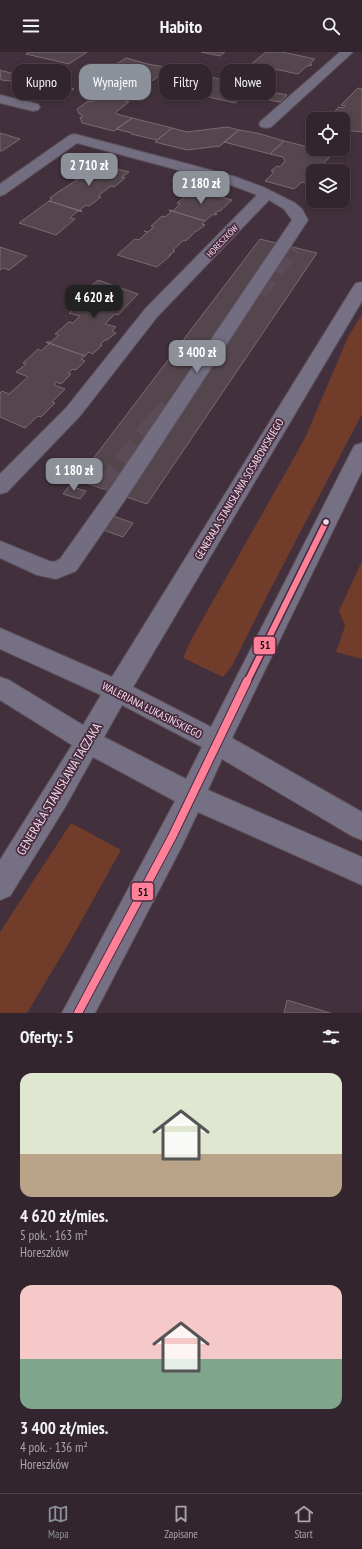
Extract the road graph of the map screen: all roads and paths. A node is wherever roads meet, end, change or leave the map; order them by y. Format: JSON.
{"nodes":[{"id":1,"x":346,"y":52,"type":"edge"},
{"id":2,"x":0,"y":99,"type":"edge"},
{"id":3,"x":33,"y":107,"type":"dead end"},
{"id":4,"x":266,"y":124,"type":"dead end"},
{"id":5,"x":0,"y":191,"type":"edge"},
{"id":6,"x":267,"y":194,"type":"junction"},
{"id":7,"x":293,"y":247,"type":"tunnel mouth"},
{"id":8,"x":362,"y":287,"type":"edge"},
{"id":9,"x":362,"y":450,"type":"edge"},
{"id":10,"x":0,"y":487,"type":"edge"},
{"id":11,"x":104,"y":489,"type":"tunnel mouth"},
{"id":12,"x":0,"y":549,"type":"edge"},
{"id":13,"x":37,"y":565,"type":"junction"},
{"id":14,"x":0,"y":638,"type":"edge"},
{"id":15,"x":0,"y":687,"type":"edge"},
{"id":16,"x":117,"y":691,"type":"junction"},
{"id":17,"x":88,"y":742,"type":"junction"},
{"id":18,"x":217,"y":742,"type":"junction"},
{"id":19,"x":192,"y":796,"type":"junction"},
{"id":20,"x":362,"y":827,"type":"edge"},
{"id":21,"x":362,"y":871,"type":"edge"},
{"id":22,"x":0,"y":886,"type":"edge"},
{"id":23,"x":78,"y":1013,"type":"edge"}],
"edges":[{"from":1,"to":4,"type":"street"},
{"from":2,"to":3,"type":"street"},
{"from":5,"to":6,"type":"street"},
{"from":6,"to":7,"type":"street"},
{"from":6,"to":10,"type":"street","name":"HORESZKÓW"},
{"from":6,"to":13,"type":"street"},
{"from":8,"to":16,"type":"main road","name":"GENERAŁA STANISŁAWA SOSABOWSKIEGO"},
{"from":9,"to":18,"type":"main road"},
{"from":11,"to":13,"type":"street"},
{"from":12,"to":13,"type":"street"},
{"from":14,"to":16,"type":"main road","name":"WALERIANA ŁUKASIŃSKIEGO"},
{"from":15,"to":17,"type":"main road"},
{"from":16,"to":17,"type":"main road","name":"GENERAŁA STANISŁAWA TACZAKA"},
{"from":16,"to":18,"type":"main road","name":"WALERIANA ŁUKASIŃSKIEGO"},
{"from":17,"to":19,"type":"main road"},
{"from":17,"to":22,"type":"main road","name":"GENERAŁA STANISŁAWA TACZAKA"},
{"from":18,"to":19,"type":"main road"},
{"from":18,"to":20,"type":"main road","name":"WALERIANA ŁUKASIŃSKIEGO"},
{"from":19,"to":21,"type":"main road"},
{"from":19,"to":23,"type":"main road"}]}
